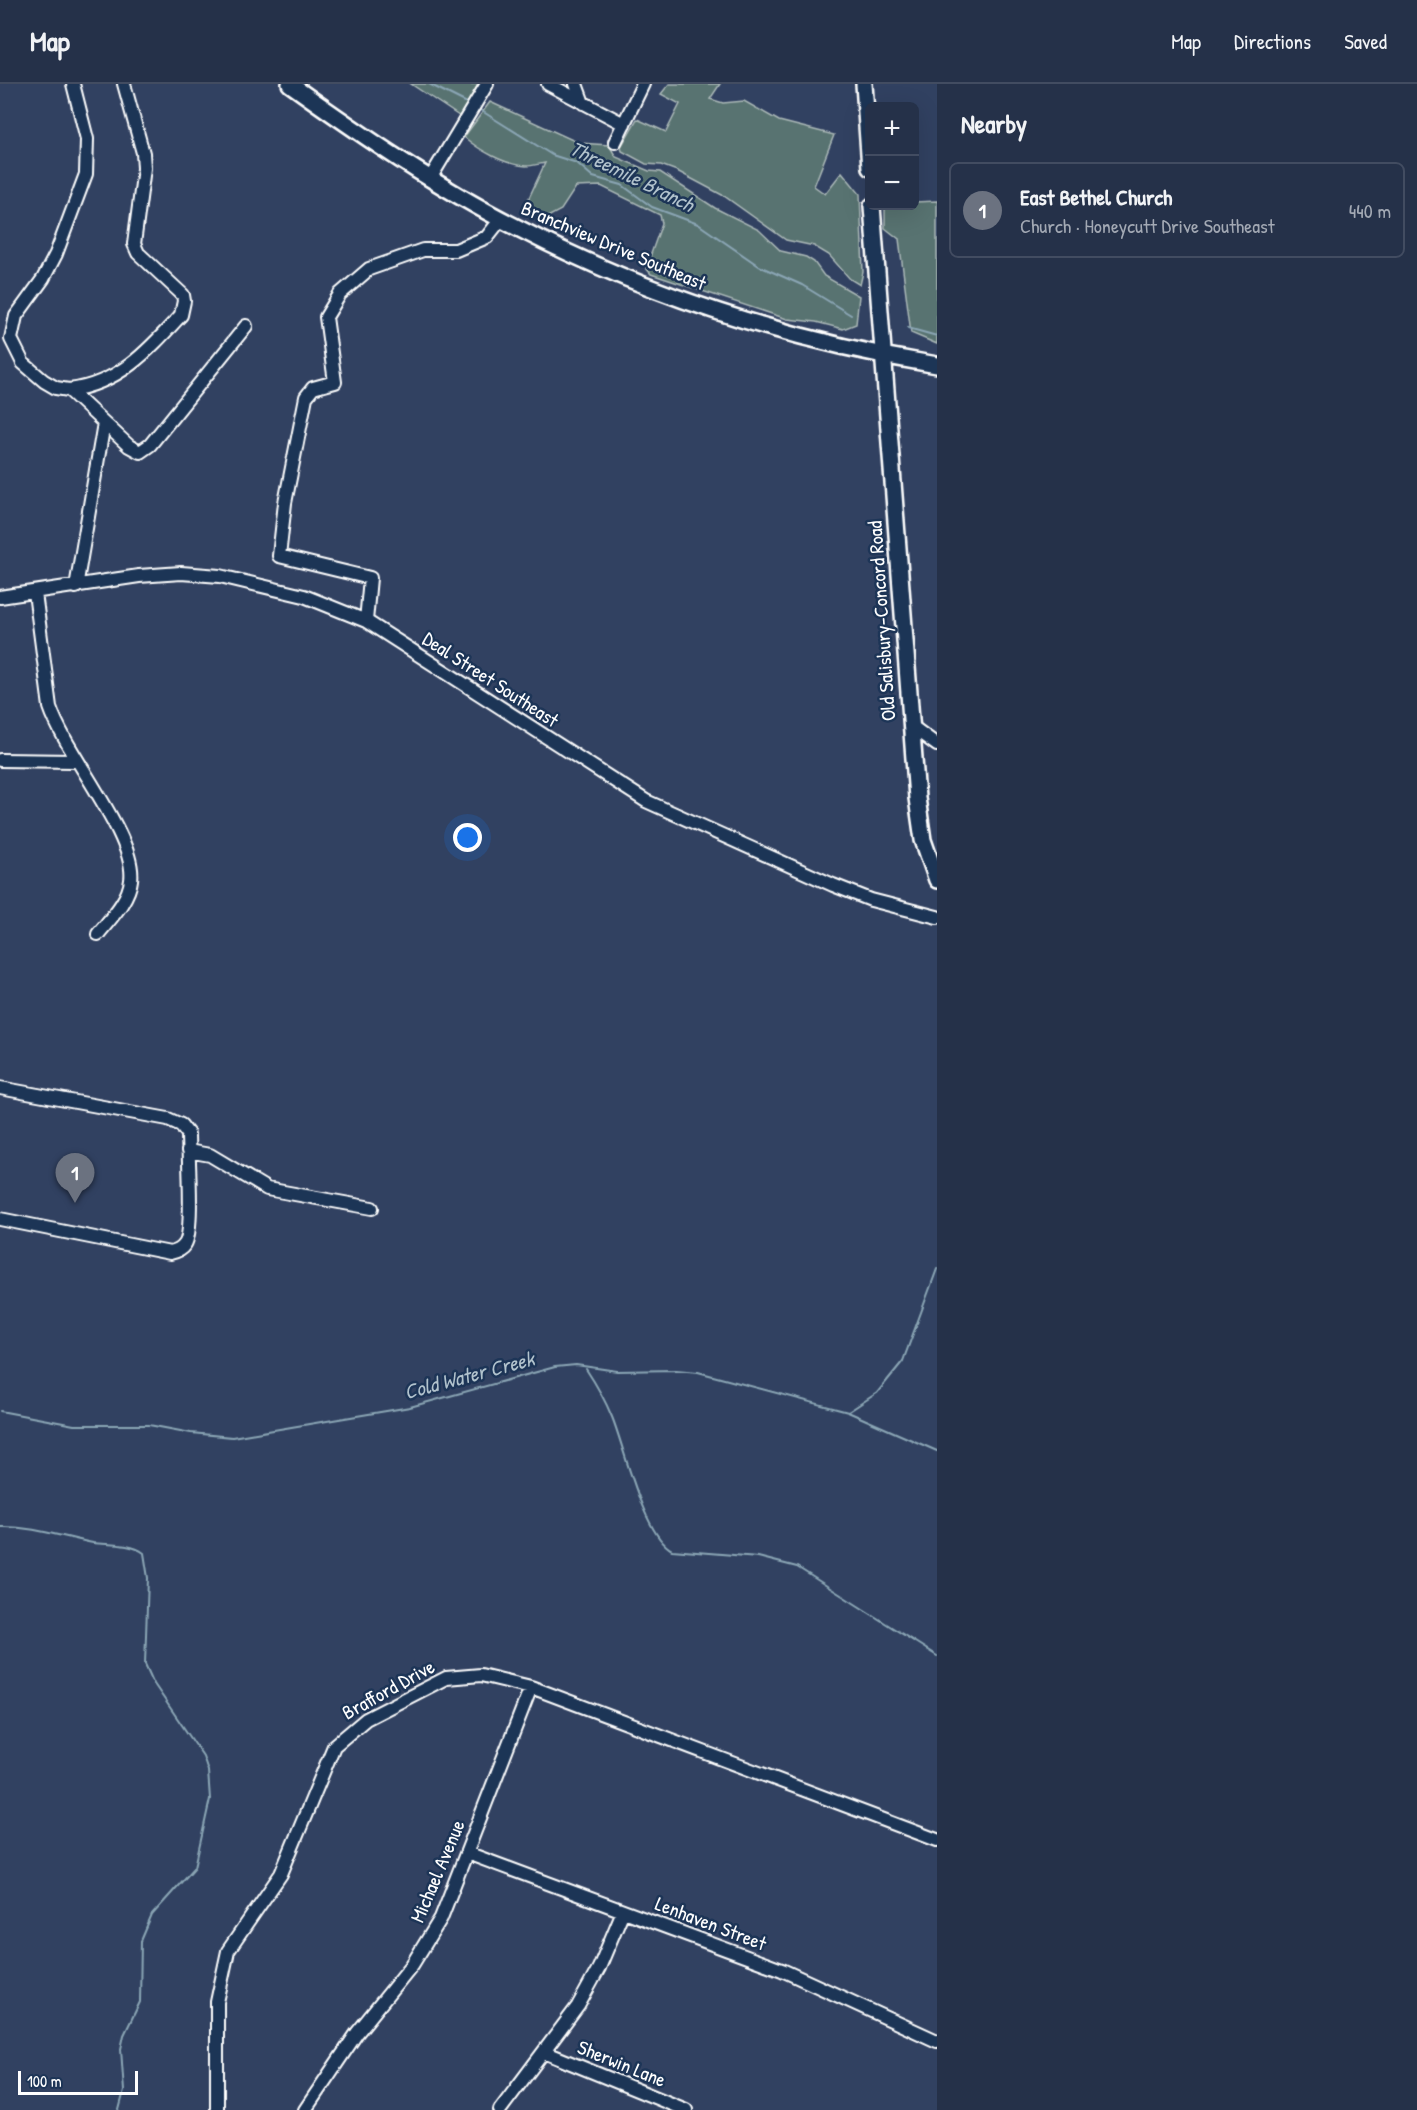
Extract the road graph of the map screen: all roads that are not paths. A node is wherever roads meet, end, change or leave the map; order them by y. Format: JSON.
{"nodes":[{"id":1,"x":73,"y":84,"type":"edge"},
{"id":2,"x":124,"y":84,"type":"edge"},
{"id":3,"x":290,"y":84,"type":"edge"},
{"id":4,"x":548,"y":84,"type":"edge"},
{"id":5,"x":576,"y":84,"type":"edge"},
{"id":6,"x":644,"y":84,"type":"edge"},
{"id":7,"x":864,"y":84,"type":"edge"},
{"id":8,"x":485,"y":87,"type":"edge"},
{"id":9,"x":583,"y":103,"type":"junction"},
{"id":10,"x":624,"y":124,"type":"junction"},
{"id":11,"x":615,"y":142,"type":"dead end"},
{"id":12,"x":869,"y":156,"type":"edge"},
{"id":13,"x":431,"y":177,"type":"junction"},
{"id":14,"x":872,"y":210,"type":"edge"},
{"id":15,"x":501,"y":219,"type":"junction"},
{"id":16,"x":246,"y":326,"type":"dead end"},
{"id":17,"x":883,"y":355,"type":"junction"},
{"id":18,"x":937,"y":365,"type":"edge"},
{"id":19,"x":69,"y":390,"type":"junction"},
{"id":20,"x":104,"y":423,"type":"junction"},
{"id":21,"x":76,"y":587,"type":"junction"},
{"id":22,"x":35,"y":593,"type":"junction"},
{"id":23,"x":0,"y":597,"type":"edge"},
{"id":24,"x":366,"y":621,"type":"junction"},
{"id":25,"x":910,"y":725,"type":"junction"},
{"id":26,"x":937,"y":745,"type":"edge"},
{"id":27,"x":0,"y":760,"type":"edge"},
{"id":28,"x":75,"y":761,"type":"junction"},
{"id":29,"x":937,"y":880,"type":"edge"},
{"id":30,"x":937,"y":917,"type":"edge"},
{"id":31,"x":98,"y":934,"type":"dead end"},
{"id":32,"x":0,"y":1088,"type":"edge"},
{"id":33,"x":188,"y":1151,"type":"junction"},
{"id":34,"x":372,"y":1208,"type":"dead end"},
{"id":35,"x":0,"y":1220,"type":"edge"},
{"id":36,"x":531,"y":1687,"type":"junction"},
{"id":37,"x":937,"y":1840,"type":"edge"},
{"id":38,"x":467,"y":1853,"type":"junction"},
{"id":39,"x":623,"y":1911,"type":"junction"},
{"id":40,"x":937,"y":2041,"type":"edge"},
{"id":41,"x":544,"y":2052,"type":"junction"},
{"id":42,"x":217,"y":2110,"type":"edge"},
{"id":43,"x":305,"y":2110,"type":"edge"},
{"id":44,"x":500,"y":2110,"type":"edge"},
{"id":45,"x":686,"y":2110,"type":"edge"}],
"edges":[{"from":1,"to":19,"type":"street"},
{"from":2,"to":19,"type":"street"},
{"from":3,"to":13,"type":"main road","name":"Branchview Drive Southeast"},
{"from":4,"to":9,"type":"street"},
{"from":5,"to":9,"type":"street"},
{"from":6,"to":10,"type":"street"},
{"from":7,"to":12,"type":"main road"},
{"from":8,"to":13,"type":"street"},
{"from":9,"to":10,"type":"street"},
{"from":10,"to":11,"type":"street"},
{"from":13,"to":15,"type":"main road","name":"Branchview Drive Southeast"},
{"from":14,"to":17,"type":"main road","name":"Old Salisbury-Concord Road"},
{"from":15,"to":17,"type":"main road","name":"Branchview Drive Southeast"},
{"from":15,"to":24,"type":"street"},
{"from":16,"to":20,"type":"street"},
{"from":17,"to":18,"type":"main road","name":"Branchview Drive Southeast"},
{"from":17,"to":25,"type":"main road","name":"Old Salisbury-Concord Road"},
{"from":19,"to":20,"type":"street"},
{"from":20,"to":21,"type":"street"},
{"from":21,"to":22,"type":"street","name":"Deal Street Southeast"},
{"from":21,"to":24,"type":"street","name":"Deal Street Southeast"},
{"from":22,"to":23,"type":"street","name":"Deal Street Southeast"},
{"from":22,"to":28,"type":"street"},
{"from":24,"to":30,"type":"street","name":"Deal Street Southeast"},
{"from":25,"to":26,"type":"street"},
{"from":25,"to":29,"type":"main road","name":"Old Salisbury-Concord Road"},
{"from":27,"to":28,"type":"street"},
{"from":28,"to":31,"type":"street"},
{"from":32,"to":33,"type":"street"},
{"from":33,"to":34,"type":"street"},
{"from":33,"to":35,"type":"street"},
{"from":36,"to":37,"type":"street","name":"Brafford Drive"},
{"from":36,"to":38,"type":"street","name":"Michael Avenue"},
{"from":36,"to":42,"type":"street","name":"Brafford Drive"},
{"from":38,"to":39,"type":"street","name":"Lenhaven Street"},
{"from":38,"to":43,"type":"street","name":"Michael Avenue"},
{"from":39,"to":40,"type":"street","name":"Lenhaven Street"},
{"from":39,"to":41,"type":"street"},
{"from":41,"to":44,"type":"street"},
{"from":41,"to":45,"type":"street","name":"Sherwin Lane"}]}
